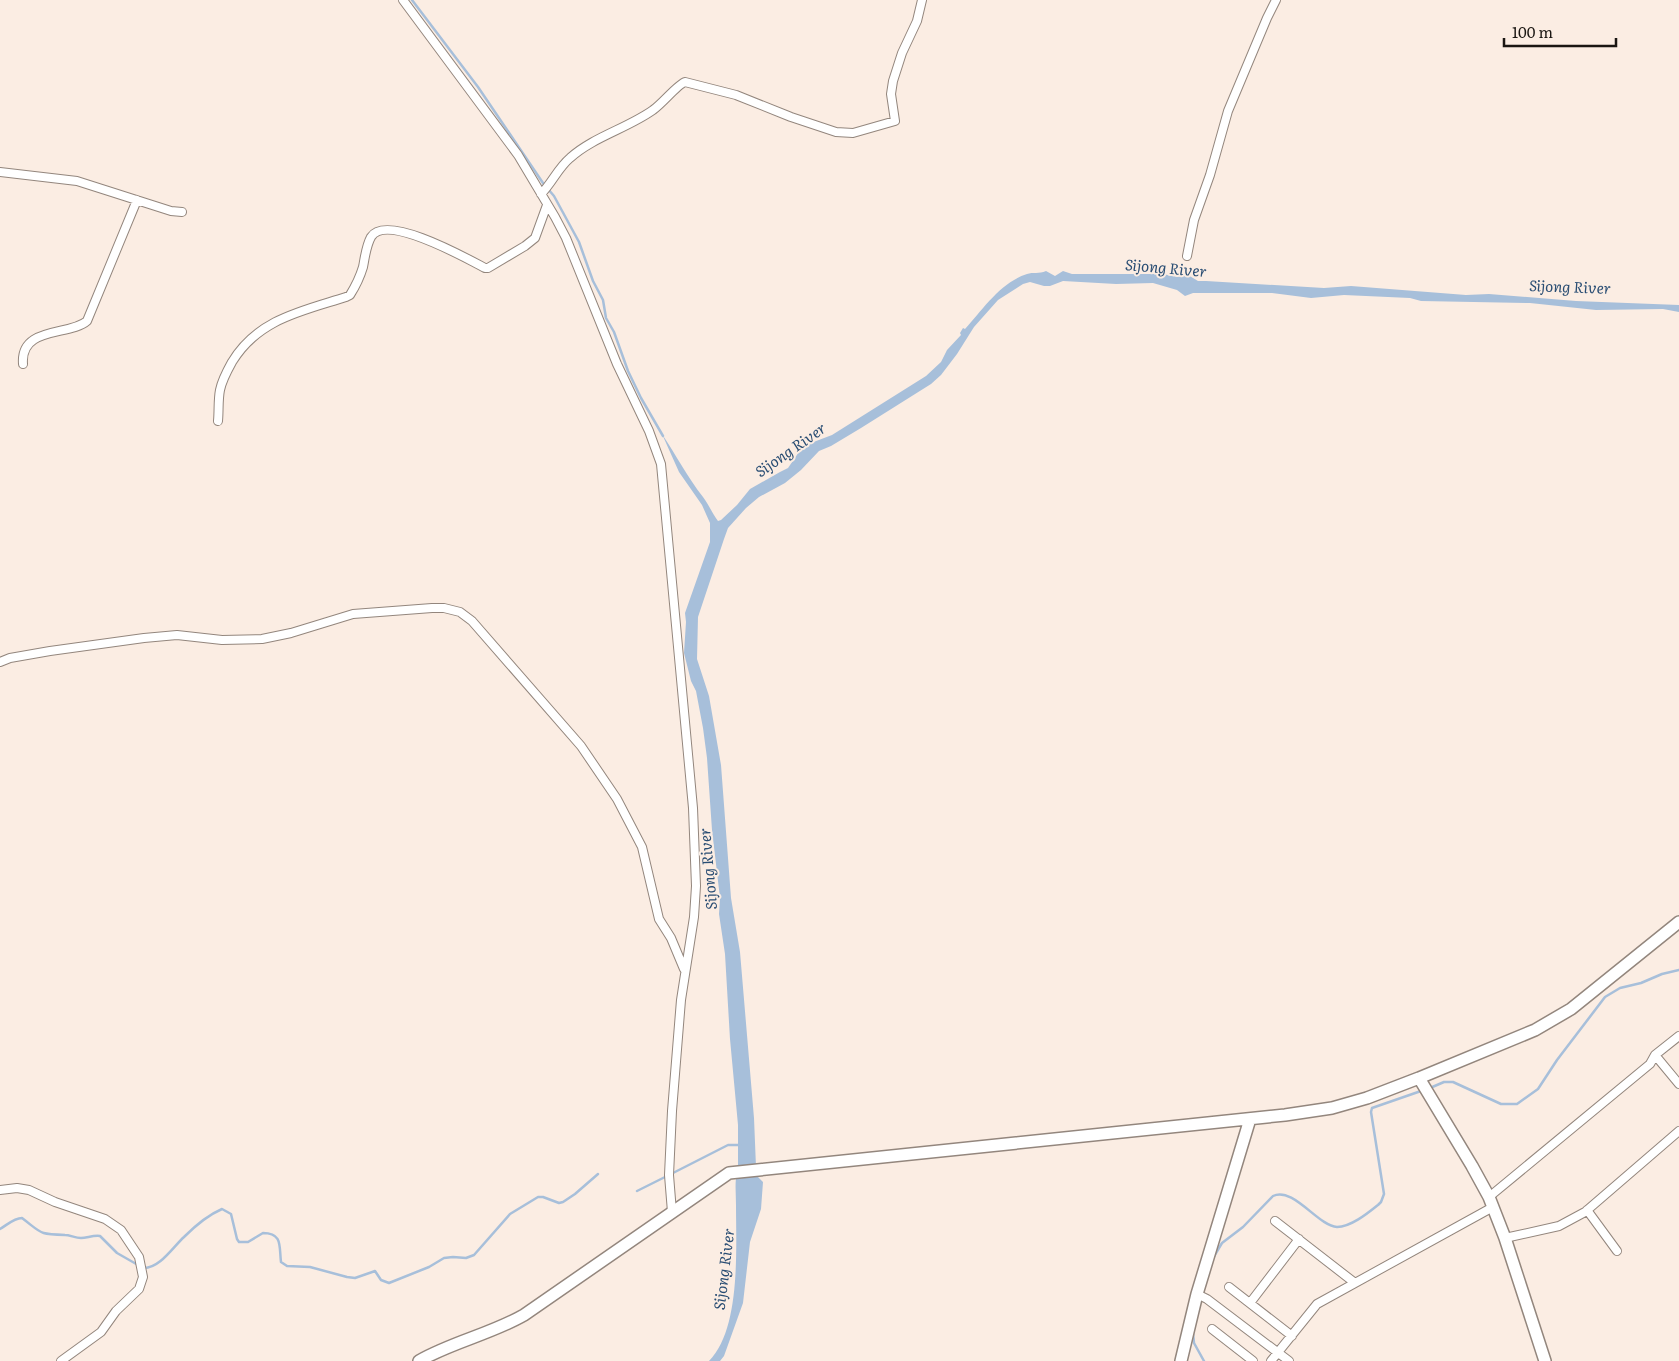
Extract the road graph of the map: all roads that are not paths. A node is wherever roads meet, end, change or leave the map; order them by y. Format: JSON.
{"nodes":[{"id":1,"x":403,"y":0,"type":"edge"},
{"id":2,"x":922,"y":0,"type":"edge"},
{"id":3,"x":1276,"y":0,"type":"edge"},
{"id":4,"x":0,"y":172,"type":"edge"},
{"id":5,"x":541,"y":194,"type":"junction"},
{"id":6,"x":137,"y":200,"type":"junction"},
{"id":7,"x":547,"y":205,"type":"junction"},
{"id":8,"x":182,"y":212,"type":"dead end"},
{"id":9,"x":1187,"y":256,"type":"dead end"},
{"id":10,"x":23,"y":364,"type":"dead end"},
{"id":11,"x":218,"y":421,"type":"dead end"},
{"id":12,"x":0,"y":662,"type":"edge"},
{"id":13,"x":1679,"y":922,"type":"edge"},
{"id":14,"x":685,"y":970,"type":"junction"},
{"id":15,"x":1679,"y":1036,"type":"edge"},
{"id":16,"x":1655,"y":1055,"type":"junction"},
{"id":17,"x":1419,"y":1078,"type":"junction"},
{"id":18,"x":1679,"y":1084,"type":"edge"},
{"id":19,"x":1250,"y":1119,"type":"junction"},
{"id":20,"x":1679,"y":1131,"type":"edge"},
{"id":21,"x":0,"y":1190,"type":"edge"},
{"id":22,"x":1491,"y":1202,"type":"junction"},
{"id":23,"x":1587,"y":1210,"type":"junction"},
{"id":24,"x":672,"y":1212,"type":"junction"},
{"id":25,"x":1275,"y":1221,"type":"dead end"},
{"id":26,"x":1505,"y":1238,"type":"junction"},
{"id":27,"x":1299,"y":1240,"type":"junction"},
{"id":28,"x":1617,"y":1251,"type":"dead end"},
{"id":29,"x":1355,"y":1284,"type":"junction"},
{"id":30,"x":1229,"y":1287,"type":"dead end"},
{"id":31,"x":1197,"y":1294,"type":"junction"},
{"id":32,"x":1250,"y":1303,"type":"junction"},
{"id":33,"x":1212,"y":1329,"type":"dead end"},
{"id":34,"x":1292,"y":1336,"type":"junction"},
{"id":35,"x":1277,"y":1352,"type":"junction"},
{"id":36,"x":61,"y":1361,"type":"edge"},
{"id":37,"x":419,"y":1361,"type":"edge"},
{"id":38,"x":1181,"y":1361,"type":"edge"},
{"id":39,"x":1253,"y":1361,"type":"edge"},
{"id":40,"x":1271,"y":1361,"type":"edge"},
{"id":41,"x":1289,"y":1361,"type":"edge"},
{"id":42,"x":1545,"y":1361,"type":"edge"}],
"edges":[{"from":1,"to":5,"type":"street"},
{"from":2,"to":5,"type":"street"},
{"from":3,"to":9,"type":"street"},
{"from":4,"to":6,"type":"street"},
{"from":5,"to":7,"type":"street"},
{"from":6,"to":8,"type":"street"},
{"from":6,"to":10,"type":"street"},
{"from":7,"to":11,"type":"street"},
{"from":7,"to":14,"type":"street"},
{"from":12,"to":14,"type":"street"},
{"from":13,"to":17,"type":"main road"},
{"from":14,"to":24,"type":"street"},
{"from":15,"to":16,"type":"street"},
{"from":16,"to":18,"type":"street"},
{"from":16,"to":22,"type":"street"},
{"from":17,"to":19,"type":"main road"},
{"from":17,"to":22,"type":"main road"},
{"from":19,"to":24,"type":"main road"},
{"from":19,"to":31,"type":"main road"},
{"from":20,"to":23,"type":"street"},
{"from":21,"to":36,"type":"street"},
{"from":22,"to":26,"type":"main road"},
{"from":22,"to":29,"type":"street"},
{"from":23,"to":26,"type":"street"},
{"from":23,"to":28,"type":"street"},
{"from":24,"to":37,"type":"main road"},
{"from":25,"to":27,"type":"street"},
{"from":26,"to":42,"type":"main road"},
{"from":27,"to":29,"type":"street"},
{"from":27,"to":32,"type":"street"},
{"from":29,"to":34,"type":"street"},
{"from":30,"to":32,"type":"street"},
{"from":31,"to":35,"type":"street"},
{"from":31,"to":38,"type":"main road"},
{"from":32,"to":34,"type":"street"},
{"from":33,"to":39,"type":"street"},
{"from":34,"to":35,"type":"street"},
{"from":35,"to":40,"type":"street"},
{"from":35,"to":41,"type":"street"}]}
